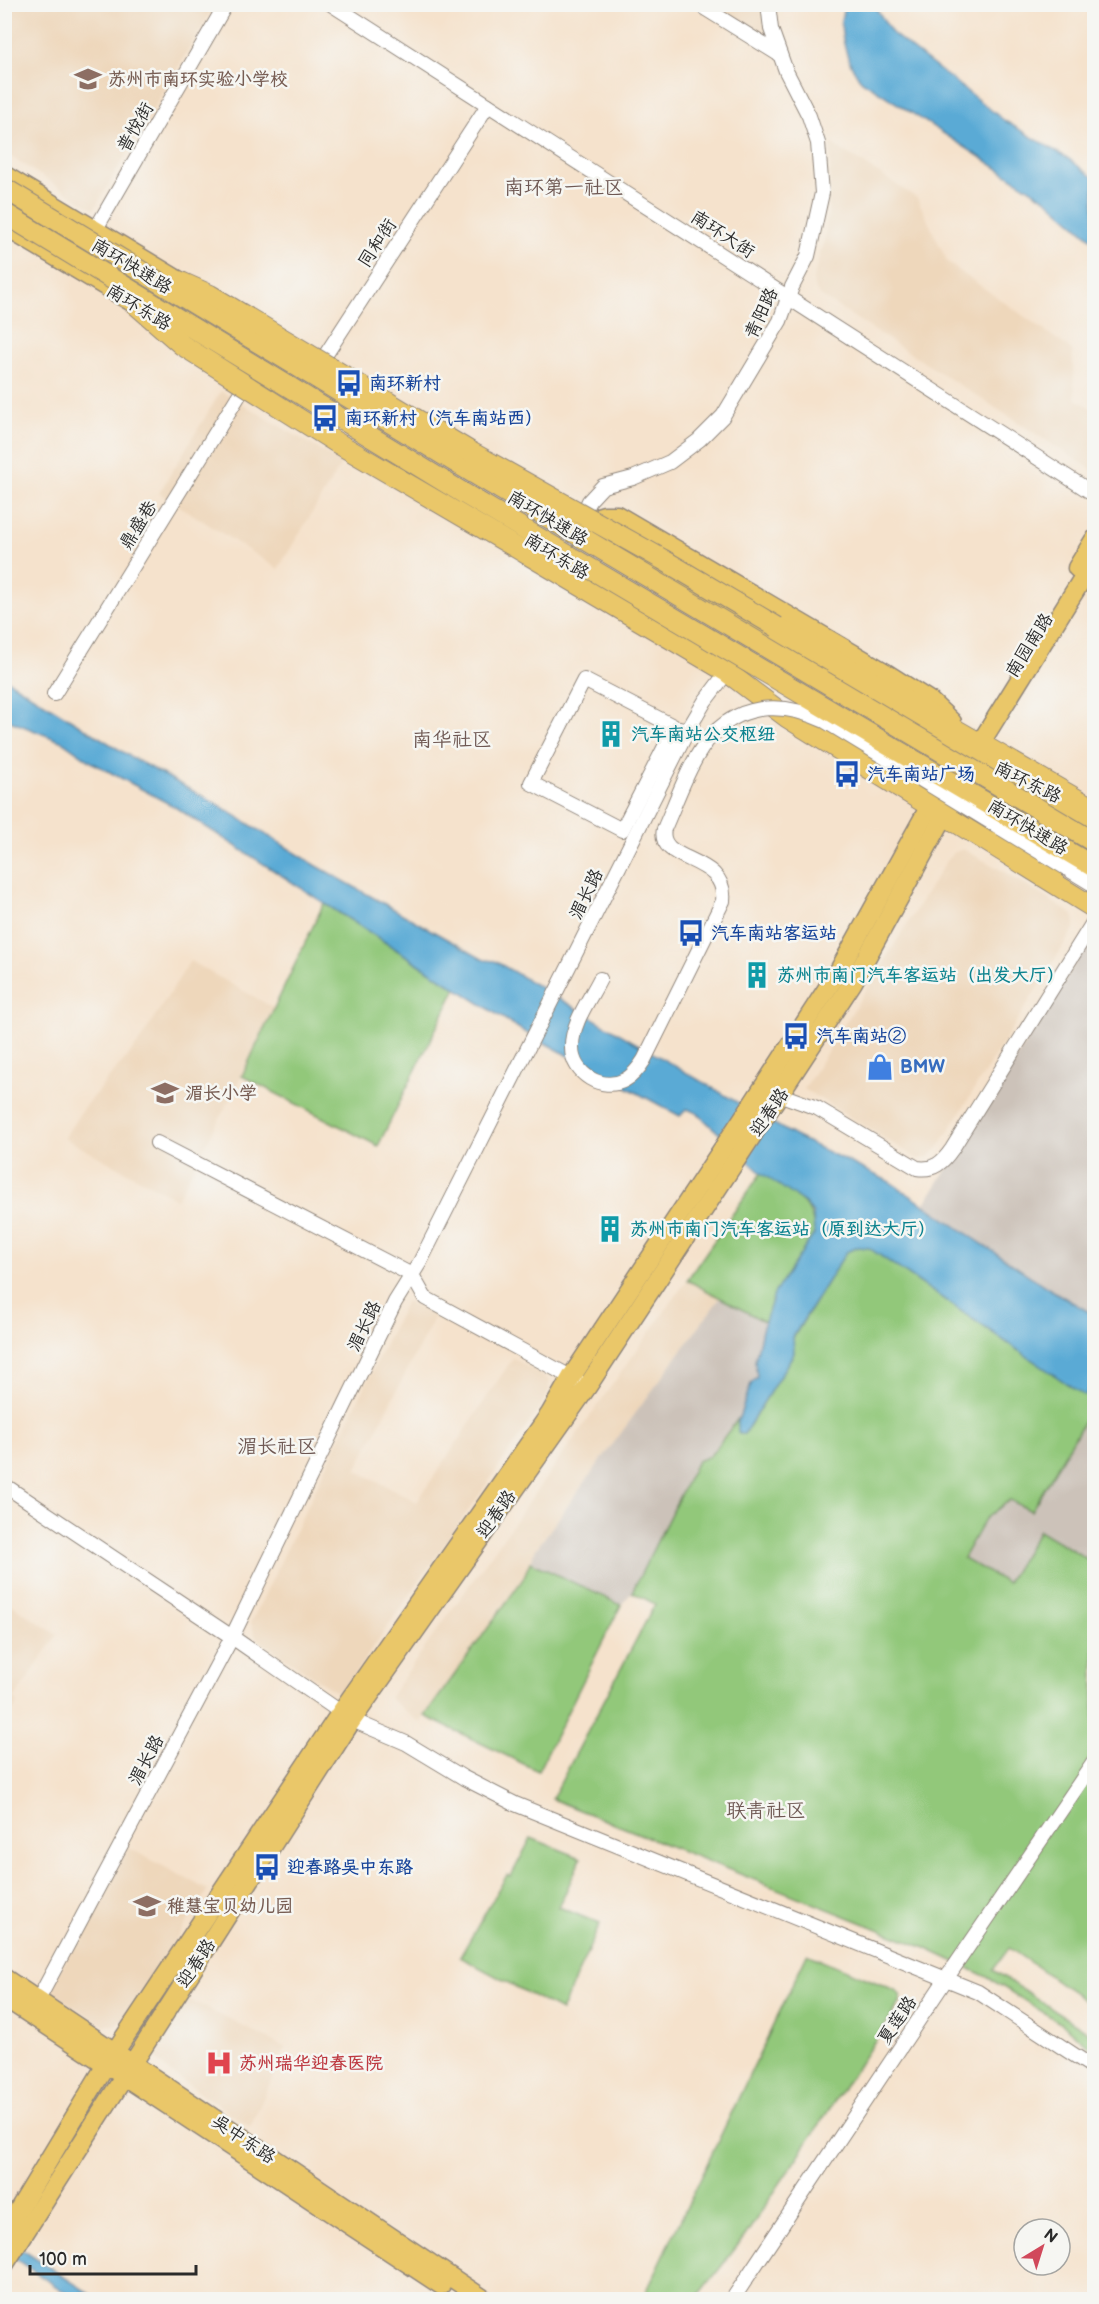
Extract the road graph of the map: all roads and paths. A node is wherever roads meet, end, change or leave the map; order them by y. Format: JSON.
{"nodes":[{"id":1,"x":226,"y":4,"type":"edge"},
{"id":2,"x":331,"y":4,"type":"edge"},
{"id":3,"x":698,"y":4,"type":"edge"},
{"id":4,"x":768,"y":4,"type":"edge"},
{"id":5,"x":780,"y":55,"type":"junction"},
{"id":6,"x":488,"y":105,"type":"junction"},
{"id":7,"x":4,"y":175,"type":"edge"},
{"id":8,"x":4,"y":188,"type":"edge"},
{"id":9,"x":4,"y":213,"type":"edge"},
{"id":10,"x":4,"y":226,"type":"edge"},
{"id":11,"x":98,"y":238,"type":"junction"},
{"id":12,"x":81,"y":266,"type":"junction"},
{"id":13,"x":789,"y":297,"type":"junction"},
{"id":14,"x":318,"y":365,"type":"junction"},
{"id":15,"x":252,"y":374,"type":"junction"},
{"id":16,"x":297,"y":401,"type":"junction"},
{"id":17,"x":378,"y":450,"type":"junction"},
{"id":18,"x":1095,"y":494,"type":"edge"},
{"id":19,"x":579,"y":522,"type":"junction"},
{"id":20,"x":1095,"y":540,"type":"edge"},
{"id":21,"x":558,"y":556,"type":"junction"},
{"id":22,"x":1095,"y":560,"type":"edge"},
{"id":23,"x":727,"y":672,"type":"junction"},
{"id":24,"x":54,"y":694,"type":"dead end"},
{"id":25,"x":681,"y":729,"type":"junction"},
{"id":26,"x":972,"y":747,"type":"junction"},
{"id":27,"x":951,"y":785,"type":"junction"},
{"id":28,"x":1095,"y":809,"type":"edge"},
{"id":29,"x":937,"y":810,"type":"junction"},
{"id":30,"x":1095,"y":815,"type":"edge"},
{"id":31,"x":1095,"y":827,"type":"edge"},
{"id":32,"x":1093,"y":854,"type":"edge"},
{"id":33,"x":1095,"y":885,"type":"edge"},
{"id":34,"x":1069,"y":887,"type":"junction"},
{"id":35,"x":1095,"y":908,"type":"edge"},
{"id":36,"x":1095,"y":921,"type":"edge"},
{"id":37,"x":600,"y":979,"type":"dead end"},
{"id":38,"x":781,"y":1095,"type":"junction"},
{"id":39,"x":760,"y":1109,"type":"junction"},
{"id":40,"x":157,"y":1143,"type":"dead end"},
{"id":41,"x":730,"y":1153,"type":"junction"},
{"id":42,"x":412,"y":1275,"type":"junction"},
{"id":43,"x":572,"y":1376,"type":"junction"},
{"id":44,"x":587,"y":1387,"type":"junction"},
{"id":45,"x":4,"y":1485,"type":"edge"},
{"id":46,"x":232,"y":1637,"type":"junction"},
{"id":47,"x":347,"y":1716,"type":"junction"},
{"id":48,"x":1095,"y":1762,"type":"edge"},
{"id":49,"x":4,"y":1978,"type":"edge"},
{"id":50,"x":946,"y":1979,"type":"junction"},
{"id":51,"x":4,"y":1997,"type":"edge"},
{"id":52,"x":38,"y":2000,"type":"junction"},
{"id":53,"x":111,"y":2059,"type":"junction"},
{"id":54,"x":1095,"y":2068,"type":"edge"},
{"id":55,"x":128,"y":2070,"type":"junction"},
{"id":56,"x":10,"y":2248,"type":"edge"},
{"id":57,"x":462,"y":2300,"type":"edge"},
{"id":58,"x":484,"y":2300,"type":"edge"},
{"id":59,"x":732,"y":2300,"type":"edge"}],
"edges":[{"from":1,"to":11,"type":"street","name":"普悦街"},
{"from":2,"to":6,"type":"street","name":"南环大街"},
{"from":3,"to":5,"type":"street"},
{"from":4,"to":5,"type":"street","name":"青阳路"},
{"from":5,"to":13,"type":"street","name":"青阳路"},
{"from":6,"to":13,"type":"street","name":"南环大街"},
{"from":6,"to":14,"type":"street","name":"同和街"},
{"from":7,"to":11,"type":"main road","name":"南环东路"},
{"from":8,"to":11,"type":"highway","name":"南环快速路","bridge":true},
{"from":9,"to":12,"type":"highway","name":"南环快速路","bridge":true},
{"from":10,"to":12,"type":"main road","name":"南环东路"},
{"from":11,"to":12,"type":"street","name":"普悦街"},
{"from":11,"to":14,"type":"main road","name":"南环东路"},
{"from":11,"to":26,"type":"highway","bridge":true},
{"from":11,"to":32,"type":"highway","name":"南环快速路","bridge":true},
{"from":12,"to":15,"type":"main road","name":"南环东路"},
{"from":12,"to":23,"type":"highway","bridge":true},
{"from":12,"to":32,"type":"highway","name":"南环快速路","bridge":true},
{"from":13,"to":18,"type":"street","name":"南环大街"},
{"from":13,"to":19,"type":"street","name":"青阳路"},
{"from":14,"to":16,"type":"street","name":"同和街"},
{"from":14,"to":19,"type":"main road","name":"南环东路"},
{"from":15,"to":16,"type":"main road","name":"南环东路"},
{"from":15,"to":24,"type":"street","name":"鼎盛巷"},
{"from":16,"to":17,"type":"main road","name":"南环东路"},
{"from":17,"to":21,"type":"main road","name":"南环东路"},
{"from":17,"to":23,"type":"main road"},
{"from":19,"to":21,"type":"street","name":"青阳路"},
{"from":19,"to":26,"type":"main road","name":"南环东路"},
{"from":19,"to":26,"type":"main road"},
{"from":20,"to":26,"type":"main road","name":"南园南路"},
{"from":21,"to":27,"type":"main road","name":"南环东路"},
{"from":22,"to":26,"type":"main road","name":"南园南路"},
{"from":23,"to":25,"type":"street","name":"湄长路"},
{"from":23,"to":29,"type":"highway"},
{"from":25,"to":25,"type":"street"},
{"from":25,"to":42,"type":"street","name":"湄长路"},
{"from":26,"to":27,"type":"main road","name":"迎春路"},
{"from":26,"to":28,"type":"highway"},
{"from":26,"to":30,"type":"main road","name":"南环东路"},
{"from":26,"to":31,"type":"highway"},
{"from":27,"to":29,"type":"main road","name":"迎春路"},
{"from":27,"to":32,"type":"main road"},
{"from":27,"to":34,"type":"main road","name":"南环东路"},
{"from":29,"to":35,"type":"highway"},
{"from":29,"to":38,"type":"main road","name":"迎春路"},
{"from":29,"to":39,"type":"main road","name":"迎春路"},
{"from":32,"to":34,"type":"main road"},
{"from":33,"to":37,"type":"street","bridge":true},
{"from":34,"to":35,"type":"main road","name":"南环东路"},
{"from":36,"to":38,"type":"street"},
{"from":38,"to":39,"type":"main road","name":"迎春路"},
{"from":39,"to":41,"type":"main road","name":"迎春路"},
{"from":40,"to":42,"type":"street"},
{"from":41,"to":43,"type":"main road","name":"迎春路"},
{"from":41,"to":44,"type":"main road","name":"迎春路"},
{"from":42,"to":43,"type":"street"},
{"from":42,"to":46,"type":"street","name":"湄长路"},
{"from":43,"to":44,"type":"street"},
{"from":43,"to":47,"type":"main road","name":"迎春路"},
{"from":44,"to":47,"type":"main road","name":"迎春路"},
{"from":45,"to":46,"type":"street"},
{"from":46,"to":47,"type":"street"},
{"from":46,"to":52,"type":"street","name":"湄长路"},
{"from":47,"to":50,"type":"street"},
{"from":47,"to":53,"type":"main road","name":"迎春路"},
{"from":47,"to":55,"type":"main road","name":"迎春路"},
{"from":48,"to":50,"type":"street","name":"夏莲路"},
{"from":49,"to":52,"type":"main road","name":"吴中东路"},
{"from":50,"to":54,"type":"street"},
{"from":50,"to":59,"type":"street","name":"夏莲路"},
{"from":51,"to":53,"type":"main road","name":"吴中东路"},
{"from":52,"to":53,"type":"main road","name":"吴中东路"},
{"from":53,"to":55,"type":"main road","name":"吴中东路"},
{"from":53,"to":56,"type":"main road","name":"迎春路"},
{"from":55,"to":56,"type":"main road","name":"迎春路"},
{"from":55,"to":57,"type":"main road","name":"吴中东路"},
{"from":55,"to":58,"type":"main road","name":"吴中东路"}]}
